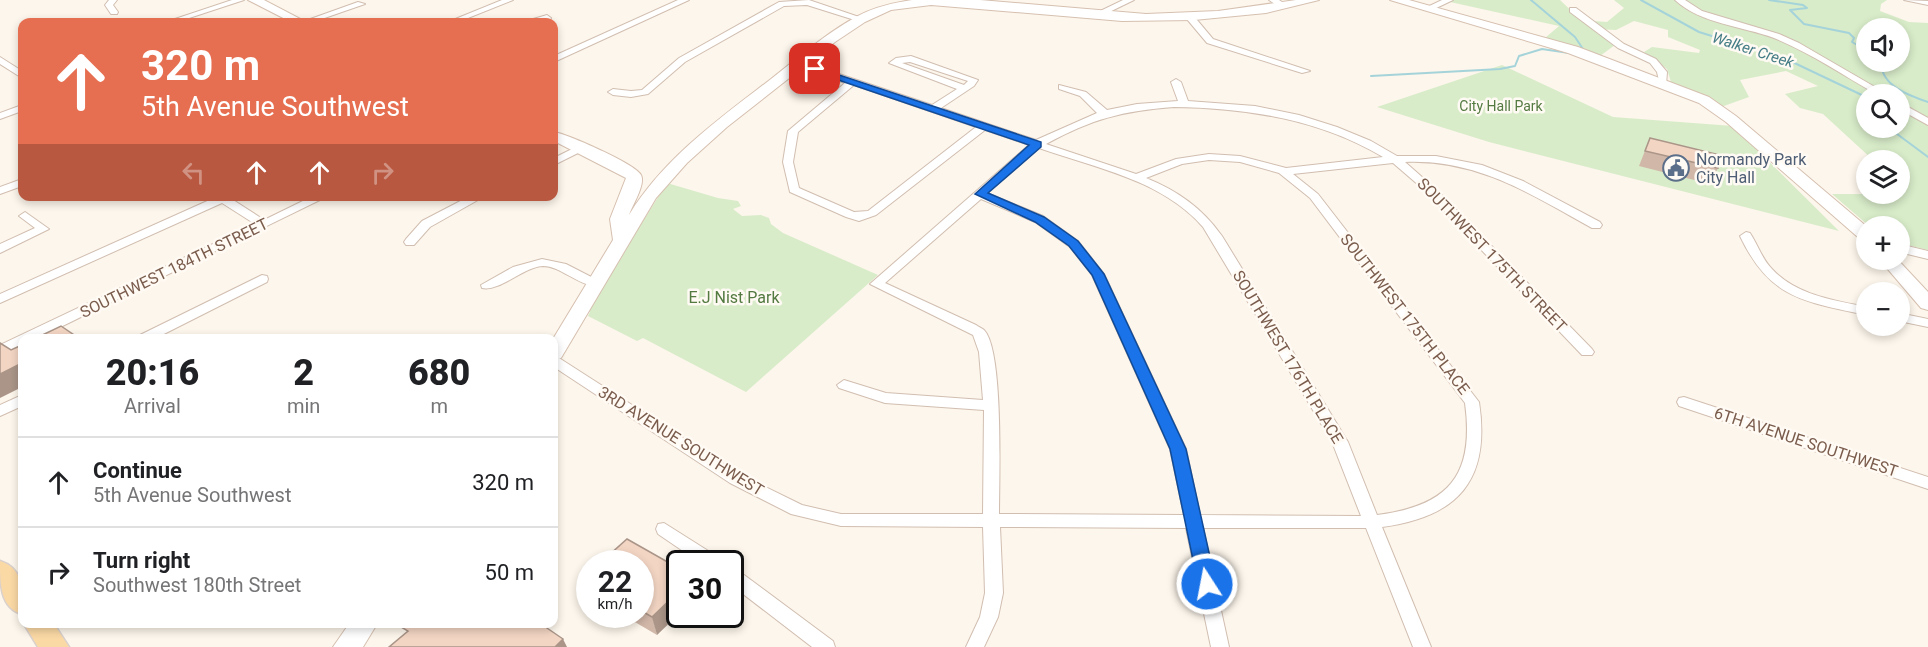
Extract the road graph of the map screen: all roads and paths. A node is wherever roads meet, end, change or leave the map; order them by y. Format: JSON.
{"nodes":[{"id":1,"x":113,"y":0,"type":"edge"},
{"id":2,"x":240,"y":0,"type":"edge"},
{"id":3,"x":254,"y":0,"type":"edge"},
{"id":4,"x":509,"y":0,"type":"edge"},
{"id":5,"x":685,"y":0,"type":"edge"},
{"id":6,"x":1130,"y":0,"type":"edge"},
{"id":7,"x":1273,"y":0,"type":"edge"},
{"id":8,"x":1313,"y":0,"type":"edge"},
{"id":9,"x":1396,"y":0,"type":"edge"},
{"id":10,"x":1449,"y":0,"type":"edge"},
{"id":11,"x":1679,"y":0,"type":"edge"},
{"id":12,"x":1908,"y":0,"type":"edge"},
{"id":13,"x":794,"y":1,"type":"edge"},
{"id":14,"x":967,"y":2,"type":"edge"},
{"id":15,"x":1000,"y":3,"type":"edge"},
{"id":16,"x":1928,"y":3,"type":"edge"},
{"id":17,"x":361,"y":4,"type":"dead end"},
{"id":18,"x":1284,"y":6,"type":"junction"},
{"id":19,"x":1427,"y":9,"type":"junction"},
{"id":20,"x":1573,"y":10,"type":"dead end"},
{"id":21,"x":114,"y":12,"type":"dead end"},
{"id":22,"x":1096,"y":15,"type":"junction"},
{"id":23,"x":1189,"y":16,"type":"junction"},
{"id":24,"x":183,"y":18,"type":"edge"},
{"id":25,"x":292,"y":18,"type":"edge"},
{"id":26,"x":318,"y":18,"type":"edge"},
{"id":27,"x":462,"y":18,"type":"edge"},
{"id":28,"x":861,"y":19,"type":"junction"},
{"id":29,"x":558,"y":57,"type":"edge"},
{"id":30,"x":0,"y":60,"type":"edge"},
{"id":31,"x":796,"y":63,"type":"junction"},
{"id":32,"x":1305,"y":71,"type":"dead end"},
{"id":33,"x":18,"y":72,"type":"edge"},
{"id":34,"x":852,"y":82,"type":"junction"},
{"id":35,"x":1176,"y":82,"type":"dead end"},
{"id":36,"x":1663,"y":83,"type":"junction"},
{"id":37,"x":1864,"y":84,"type":"edge"},
{"id":38,"x":968,"y":86,"type":"junction"},
{"id":39,"x":1062,"y":87,"type":"dead end"},
{"id":40,"x":613,"y":92,"type":"dead end"},
{"id":41,"x":1185,"y":105,"type":"junction"},
{"id":42,"x":18,"y":109,"type":"edge"},
{"id":43,"x":933,"y":109,"type":"junction"},
{"id":44,"x":1910,"y":111,"type":"edge"},
{"id":45,"x":1105,"y":114,"type":"junction"},
{"id":46,"x":0,"y":116,"type":"edge"},
{"id":47,"x":1928,"y":122,"type":"edge"},
{"id":48,"x":983,"y":126,"type":"junction"},
{"id":49,"x":558,"y":138,"type":"edge"},
{"id":50,"x":1037,"y":144,"type":"junction"},
{"id":51,"x":580,"y":148,"type":"junction"},
{"id":52,"x":558,"y":160,"type":"edge"},
{"id":53,"x":1396,"y":160,"type":"junction"},
{"id":54,"x":1283,"y":171,"type":"junction"},
{"id":55,"x":1137,"y":178,"type":"junction"},
{"id":56,"x":18,"y":184,"type":"edge"},
{"id":57,"x":0,"y":191,"type":"edge"},
{"id":58,"x":981,"y":194,"type":"junction"},
{"id":59,"x":219,"y":201,"type":"edge"},
{"id":60,"x":226,"y":201,"type":"edge"},
{"id":61,"x":313,"y":201,"type":"edge"},
{"id":62,"x":470,"y":201,"type":"edge"},
{"id":63,"x":25,"y":216,"type":"dead end"},
{"id":64,"x":264,"y":225,"type":"junction"},
{"id":65,"x":1596,"y":225,"type":"dead end"},
{"id":66,"x":1856,"y":226,"type":"edge"},
{"id":67,"x":1746,"y":236,"type":"dead end"},
{"id":68,"x":621,"y":240,"type":"junction"},
{"id":69,"x":410,"y":242,"type":"dead end"},
{"id":70,"x":0,"y":249,"type":"edge"},
{"id":71,"x":1910,"y":251,"type":"edge"},
{"id":72,"x":1928,"y":255,"type":"edge"},
{"id":73,"x":1898,"y":270,"type":"edge"},
{"id":74,"x":262,"y":279,"type":"dead end"},
{"id":75,"x":595,"y":282,"type":"junction"},
{"id":76,"x":487,"y":285,"type":"dead end"},
{"id":77,"x":0,"y":299,"type":"edge"},
{"id":78,"x":1928,"y":304,"type":"edge"},
{"id":79,"x":1856,"y":308,"type":"edge"},
{"id":80,"x":1910,"y":319,"type":"edge"},
{"id":81,"x":1928,"y":323,"type":"edge"},
{"id":82,"x":37,"y":334,"type":"edge"},
{"id":83,"x":153,"y":334,"type":"edge"},
{"id":84,"x":18,"y":343,"type":"edge"},
{"id":85,"x":558,"y":346,"type":"edge"},
{"id":86,"x":0,"y":351,"type":"edge"},
{"id":87,"x":1587,"y":352,"type":"dead end"},
{"id":88,"x":558,"y":364,"type":"edge"},
{"id":89,"x":843,"y":385,"type":"dead end"},
{"id":90,"x":18,"y":402,"type":"edge"},
{"id":91,"x":1684,"y":402,"type":"dead end"},
{"id":92,"x":991,"y":406,"type":"junction"},
{"id":93,"x":0,"y":411,"type":"edge"},
{"id":94,"x":1928,"y":483,"type":"edge"},
{"id":95,"x":991,"y":521,"type":"junction"},
{"id":96,"x":1195,"y":521,"type":"junction"},
{"id":97,"x":1371,"y":522,"type":"junction"},
{"id":98,"x":664,"y":529,"type":"dead end"},
{"id":99,"x":695,"y":550,"type":"edge"},
{"id":100,"x":0,"y":572,"type":"edge"},
{"id":101,"x":744,"y":585,"type":"edge"},
{"id":102,"x":18,"y":597,"type":"edge"},
{"id":103,"x":41,"y":628,"type":"edge"},
{"id":104,"x":361,"y":628,"type":"edge"},
{"id":105,"x":54,"y":647,"type":"edge"},
{"id":106,"x":347,"y":647,"type":"edge"},
{"id":107,"x":826,"y":647,"type":"edge"},
{"id":108,"x":975,"y":647,"type":"edge"},
{"id":109,"x":1220,"y":647,"type":"edge"},
{"id":110,"x":1422,"y":647,"type":"edge"}],
"edges":[{"from":1,"to":21,"type":"street"},
{"from":2,"to":24,"type":"street"},
{"from":3,"to":25,"type":"street"},
{"from":4,"to":27,"type":"street"},
{"from":5,"to":29,"type":"street"},
{"from":6,"to":22,"type":"street"},
{"from":7,"to":18,"type":"street"},
{"from":8,"to":18,"type":"street"},
{"from":9,"to":19,"type":"street"},
{"from":10,"to":19,"type":"street"},
{"from":11,"to":37,"type":"street"},
{"from":12,"to":16,"type":"street"},
{"from":13,"to":28,"type":"street"},
{"from":13,"to":40,"type":"street"},
{"from":14,"to":15,"type":"street"},
{"from":14,"to":28,"type":"street"},
{"from":15,"to":22,"type":"street"},
{"from":17,"to":26,"type":"street"},
{"from":18,"to":23,"type":"street"},
{"from":19,"to":36,"type":"street"},
{"from":20,"to":36,"type":"street"},
{"from":22,"to":23,"type":"street"},
{"from":23,"to":32,"type":"street"},
{"from":28,"to":31,"type":"street"},
{"from":30,"to":33,"type":"street"},
{"from":31,"to":34,"type":"street"},
{"from":31,"to":68,"type":"street"},
{"from":34,"to":43,"type":"street"},
{"from":34,"to":48,"type":"street"},
{"from":35,"to":41,"type":"street"},
{"from":36,"to":66,"type":"street"},
{"from":38,"to":38,"type":"street"},
{"from":38,"to":43,"type":"street"},
{"from":39,"to":45,"type":"street"},
{"from":41,"to":45,"type":"street"},
{"from":41,"to":53,"type":"street"},
{"from":42,"to":46,"type":"street"},
{"from":43,"to":48,"type":"street"},
{"from":44,"to":47,"type":"street"},
{"from":45,"to":50,"type":"street"},
{"from":48,"to":50,"type":"street"},
{"from":49,"to":51,"type":"street"},
{"from":50,"to":55,"type":"street"},
{"from":50,"to":58,"type":"street"},
{"from":51,"to":52,"type":"street"},
{"from":51,"to":68,"type":"street"},
{"from":53,"to":54,"type":"street"},
{"from":53,"to":65,"type":"street"},
{"from":53,"to":87,"type":"street","name":"SOUTHWEST 175TH STREET"},
{"from":54,"to":55,"type":"street"},
{"from":54,"to":97,"type":"street","name":"SOUTHWEST 175TH PLACE"},
{"from":55,"to":97,"type":"street","name":"SOUTHWEST 176TH PLACE"},
{"from":56,"to":57,"type":"street"},
{"from":58,"to":92,"type":"street"},
{"from":58,"to":96,"type":"street"},
{"from":59,"to":77,"type":"street"},
{"from":60,"to":64,"type":"street"},
{"from":61,"to":64,"type":"street","name":"SOUTHWEST 184TH STREET"},
{"from":62,"to":69,"type":"street"},
{"from":63,"to":70,"type":"street"},
{"from":64,"to":82,"type":"street","name":"SOUTHWEST 184TH STREET"},
{"from":67,"to":79,"type":"street"},
{"from":68,"to":75,"type":"street"},
{"from":71,"to":72,"type":"street"},
{"from":73,"to":78,"type":"street"},
{"from":74,"to":83,"type":"street"},
{"from":75,"to":76,"type":"street"},
{"from":75,"to":85,"type":"street"},
{"from":80,"to":81,"type":"street"},
{"from":84,"to":86,"type":"street","name":"SOUTHWEST 184TH STREET"},
{"from":88,"to":95,"type":"street","name":"3RD AVENUE SOUTHWEST"},
{"from":89,"to":92,"type":"street"},
{"from":90,"to":93,"type":"street"},
{"from":91,"to":94,"type":"street","name":"6TH AVENUE SOUTHWEST"},
{"from":92,"to":95,"type":"street"},
{"from":95,"to":96,"type":"street","name":"3RD AVENUE SOUTHWEST"},
{"from":95,"to":108,"type":"street"},
{"from":96,"to":97,"type":"street","name":"SOUTHWEST 175TH PLACE"},
{"from":96,"to":109,"type":"street"},
{"from":97,"to":110,"type":"street","name":"SOUTHWEST 176TH PLACE"},
{"from":98,"to":99,"type":"street"},
{"from":100,"to":102,"type":"main road"},
{"from":101,"to":107,"type":"street"},
{"from":103,"to":105,"type":"main road"},
{"from":104,"to":106,"type":"street"}]}
